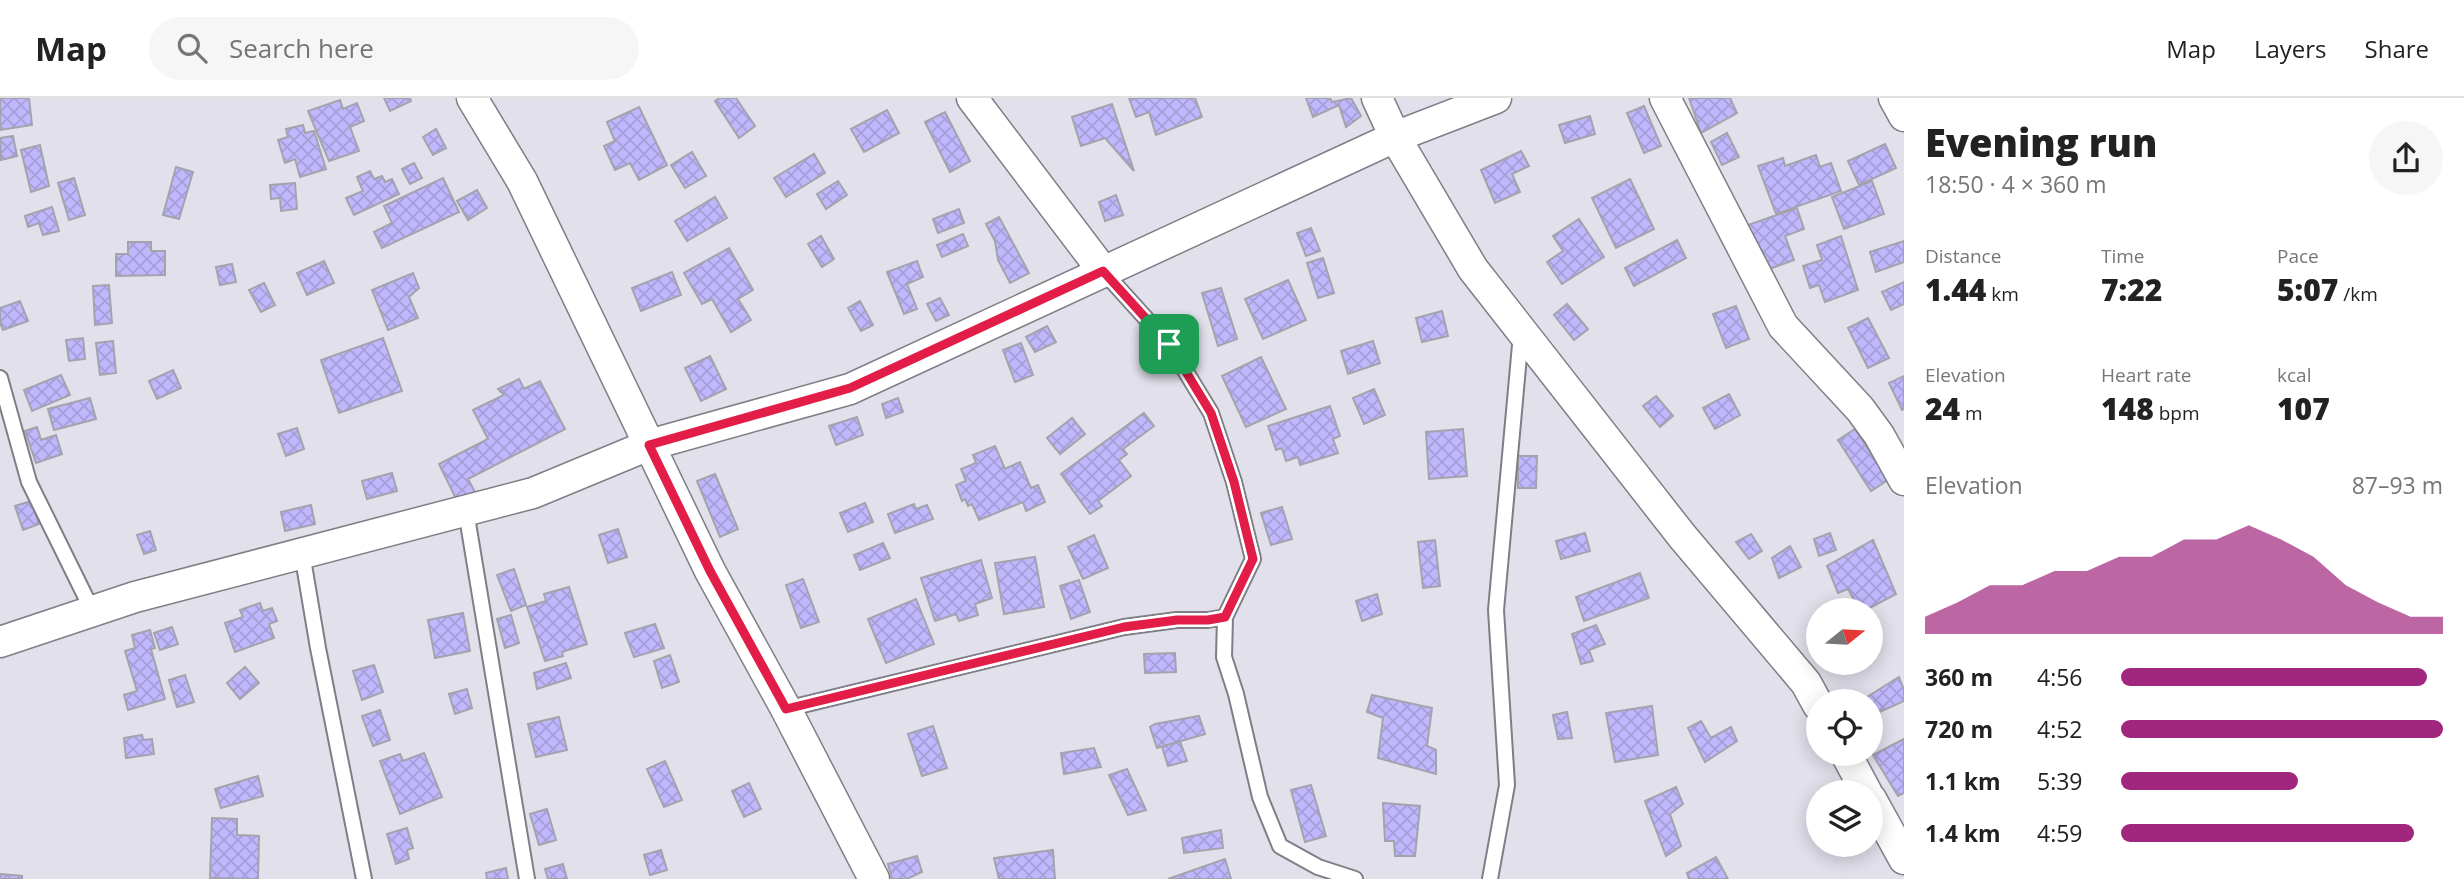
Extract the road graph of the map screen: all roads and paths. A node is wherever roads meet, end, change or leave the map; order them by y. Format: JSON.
{"nodes":[{"id":1,"x":472,"y":98,"type":"edge"},
{"id":2,"x":972,"y":98,"type":"edge"},
{"id":3,"x":1377,"y":98,"type":"edge"},
{"id":4,"x":1496,"y":98,"type":"edge"},
{"id":5,"x":1665,"y":98,"type":"edge"},
{"id":6,"x":1894,"y":98,"type":"edge"},
{"id":7,"x":1904,"y":116,"type":"edge"},
{"id":8,"x":1395,"y":137,"type":"junction"},
{"id":9,"x":1103,"y":271,"type":"junction"},
{"id":10,"x":1522,"y":328,"type":"junction"},
{"id":11,"x":0,"y":378,"type":"edge"},
{"id":12,"x":649,"y":445,"type":"junction"},
{"id":13,"x":1904,"y":480,"type":"edge"},
{"id":14,"x":466,"y":511,"type":"junction"},
{"id":15,"x":302,"y":553,"type":"junction"},
{"id":16,"x":93,"y":612,"type":"junction"},
{"id":17,"x":1225,"y":617,"type":"junction"},
{"id":18,"x":0,"y":642,"type":"edge"},
{"id":19,"x":1810,"y":689,"type":"edge"},
{"id":20,"x":786,"y":709,"type":"junction"},
{"id":21,"x":1883,"y":821,"type":"edge"},
{"id":22,"x":1904,"y":859,"type":"edge"},
{"id":23,"x":866,"y":877,"type":"edge"},
{"id":24,"x":364,"y":879,"type":"edge"},
{"id":25,"x":527,"y":879,"type":"edge"},
{"id":26,"x":1355,"y":879,"type":"edge"},
{"id":27,"x":1490,"y":879,"type":"edge"}],
"edges":[{"from":1,"to":12,"type":"street"},
{"from":2,"to":9,"type":"street"},
{"from":3,"to":8,"type":"street"},
{"from":4,"to":8,"type":"street"},
{"from":5,"to":13,"type":"street"},
{"from":6,"to":7,"type":"street"},
{"from":8,"to":9,"type":"street"},
{"from":8,"to":10,"type":"street"},
{"from":9,"to":12,"type":"street"},
{"from":9,"to":17,"type":"lane"},
{"from":10,"to":19,"type":"street"},
{"from":10,"to":27,"type":"lane"},
{"from":11,"to":16,"type":"lane"},
{"from":12,"to":14,"type":"street"},
{"from":12,"to":20,"type":"street"},
{"from":14,"to":15,"type":"street"},
{"from":14,"to":25,"type":"lane"},
{"from":15,"to":16,"type":"street"},
{"from":15,"to":24,"type":"lane"},
{"from":16,"to":18,"type":"street"},
{"from":17,"to":20,"type":"lane"},
{"from":17,"to":26,"type":"lane"},
{"from":20,"to":23,"type":"street"},
{"from":21,"to":22,"type":"street"}]}
